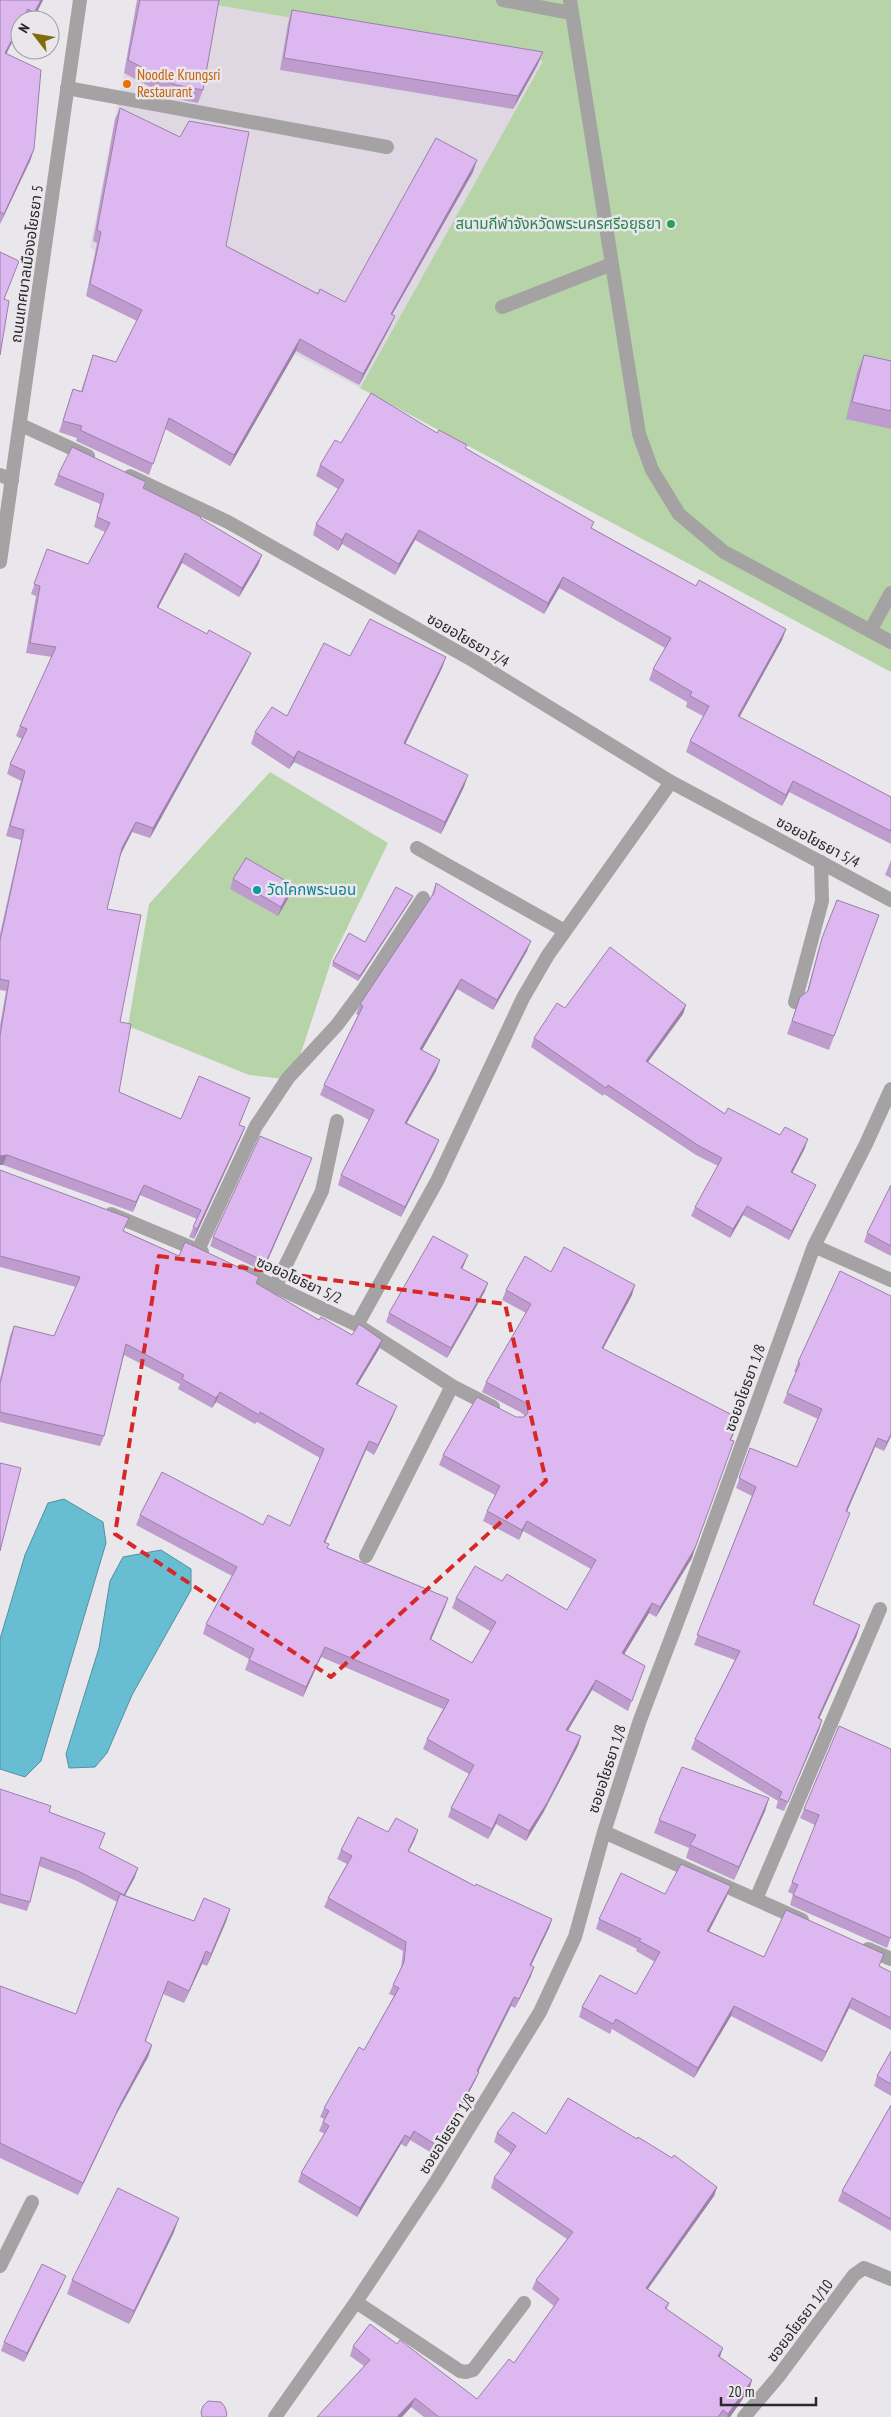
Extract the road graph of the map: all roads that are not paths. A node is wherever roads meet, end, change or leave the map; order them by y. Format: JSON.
{"nodes":[{"id":1,"x":80,"y":0,"type":"edge"},
{"id":2,"x":502,"y":0,"type":"edge"},
{"id":3,"x":571,"y":7,"type":"edge"},
{"id":4,"x":67,"y":88,"type":"junction"},
{"id":5,"x":387,"y":147,"type":"dead end"},
{"id":6,"x":612,"y":264,"type":"junction"},
{"id":7,"x":502,"y":307,"type":"dead end"},
{"id":8,"x":20,"y":425,"type":"junction"},
{"id":9,"x":101,"y":462,"type":"edge"},
{"id":10,"x":119,"y":470,"type":"edge"},
{"id":11,"x":6,"y":477,"type":"edge"},
{"id":12,"x":0,"y":562,"type":"edge"},
{"id":13,"x":891,"y":593,"type":"edge"},
{"id":14,"x":870,"y":631,"type":"junction"},
{"id":15,"x":891,"y":642,"type":"edge"},
{"id":16,"x":671,"y":782,"type":"junction"},
{"id":17,"x":417,"y":848,"type":"dead end"},
{"id":18,"x":821,"y":862,"type":"junction"},
{"id":19,"x":423,"y":898,"type":"dead end"},
{"id":20,"x":891,"y":900,"type":"edge"},
{"id":21,"x":565,"y":931,"type":"junction"},
{"id":22,"x":795,"y":1002,"type":"dead end"},
{"id":23,"x":891,"y":1089,"type":"edge"},
{"id":24,"x":337,"y":1121,"type":"dead end"},
{"id":25,"x":101,"y":1210,"type":"edge"},
{"id":26,"x":814,"y":1246,"type":"junction"},
{"id":27,"x":198,"y":1250,"type":"junction"},
{"id":28,"x":215,"y":1258,"type":"edge"},
{"id":29,"x":232,"y":1266,"type":"edge"},
{"id":30,"x":891,"y":1280,"type":"edge"},
{"id":31,"x":275,"y":1287,"type":"junction"},
{"id":32,"x":356,"y":1325,"type":"junction"},
{"id":33,"x":452,"y":1386,"type":"junction"},
{"id":34,"x":508,"y":1415,"type":"edge"},
{"id":35,"x":366,"y":1556,"type":"dead end"},
{"id":36,"x":880,"y":1609,"type":"dead end"},
{"id":37,"x":604,"y":1832,"type":"junction"},
{"id":38,"x":756,"y":1899,"type":"junction"},
{"id":39,"x":819,"y":1927,"type":"edge"},
{"id":40,"x":855,"y":1943,"type":"edge"},
{"id":41,"x":891,"y":1959,"type":"edge"},
{"id":42,"x":32,"y":2202,"type":"dead end"},
{"id":43,"x":0,"y":2266,"type":"edge"},
{"id":44,"x":891,"y":2279,"type":"edge"},
{"id":45,"x":356,"y":2302,"type":"junction"},
{"id":46,"x":524,"y":2304,"type":"dead end"},
{"id":47,"x":276,"y":2417,"type":"edge"},
{"id":48,"x":744,"y":2417,"type":"edge"}],
"edges":[{"from":1,"to":4,"type":"street","name":"ถนนเทศบาลเมืองอโยธยา 5"},
{"from":2,"to":3,"type":"street"},
{"from":3,"to":6,"type":"street"},
{"from":4,"to":5,"type":"street"},
{"from":4,"to":8,"type":"street","name":"ถนนเทศบาลเมืองอโยธยา 5"},
{"from":6,"to":7,"type":"street"},
{"from":6,"to":14,"type":"street"},
{"from":8,"to":9,"type":"street"},
{"from":8,"to":11,"type":"street","name":"ถนนเทศบาลเมืองอโยธยา 5"},
{"from":10,"to":16,"type":"street","name":"ซอยอโยธยา 5/4"},
{"from":11,"to":12,"type":"street","name":"ถนนเทศบาลเมืองอโยธยา 5"},
{"from":13,"to":14,"type":"street"},
{"from":14,"to":15,"type":"street"},
{"from":16,"to":18,"type":"street","name":"ซอยอโยธยา 5/4"},
{"from":16,"to":21,"type":"street"},
{"from":17,"to":21,"type":"street"},
{"from":18,"to":20,"type":"street","name":"ซอยอโยธยา 5/4"},
{"from":18,"to":22,"type":"street"},
{"from":19,"to":27,"type":"street"},
{"from":21,"to":32,"type":"street"},
{"from":23,"to":26,"type":"street","name":"ซอยอโยธยา 1/8"},
{"from":24,"to":31,"type":"street"},
{"from":25,"to":27,"type":"street"},
{"from":26,"to":30,"type":"street"},
{"from":26,"to":37,"type":"street","name":"ซอยอโยธยา 1/8"},
{"from":27,"to":28,"type":"street"},
{"from":29,"to":31,"type":"street","name":"ซอยอโยธยา 5/2"},
{"from":31,"to":32,"type":"street","name":"ซอยอโยธยา 5/2"},
{"from":32,"to":33,"type":"street","name":"ซอยอโยธยา 5/2"},
{"from":33,"to":34,"type":"street","name":"ซอยอโยธยา 5/2"},
{"from":33,"to":35,"type":"street"},
{"from":36,"to":38,"type":"street"},
{"from":37,"to":38,"type":"street"},
{"from":37,"to":45,"type":"street","name":"ซอยอโยธยา 1/8"},
{"from":38,"to":39,"type":"street"},
{"from":40,"to":41,"type":"street"},
{"from":42,"to":43,"type":"street"},
{"from":44,"to":48,"type":"street","name":"ซอยอโยธยา 1/10"},
{"from":45,"to":46,"type":"street"},
{"from":45,"to":47,"type":"street","name":"ซอยอโยธยา 1/8"}]}
